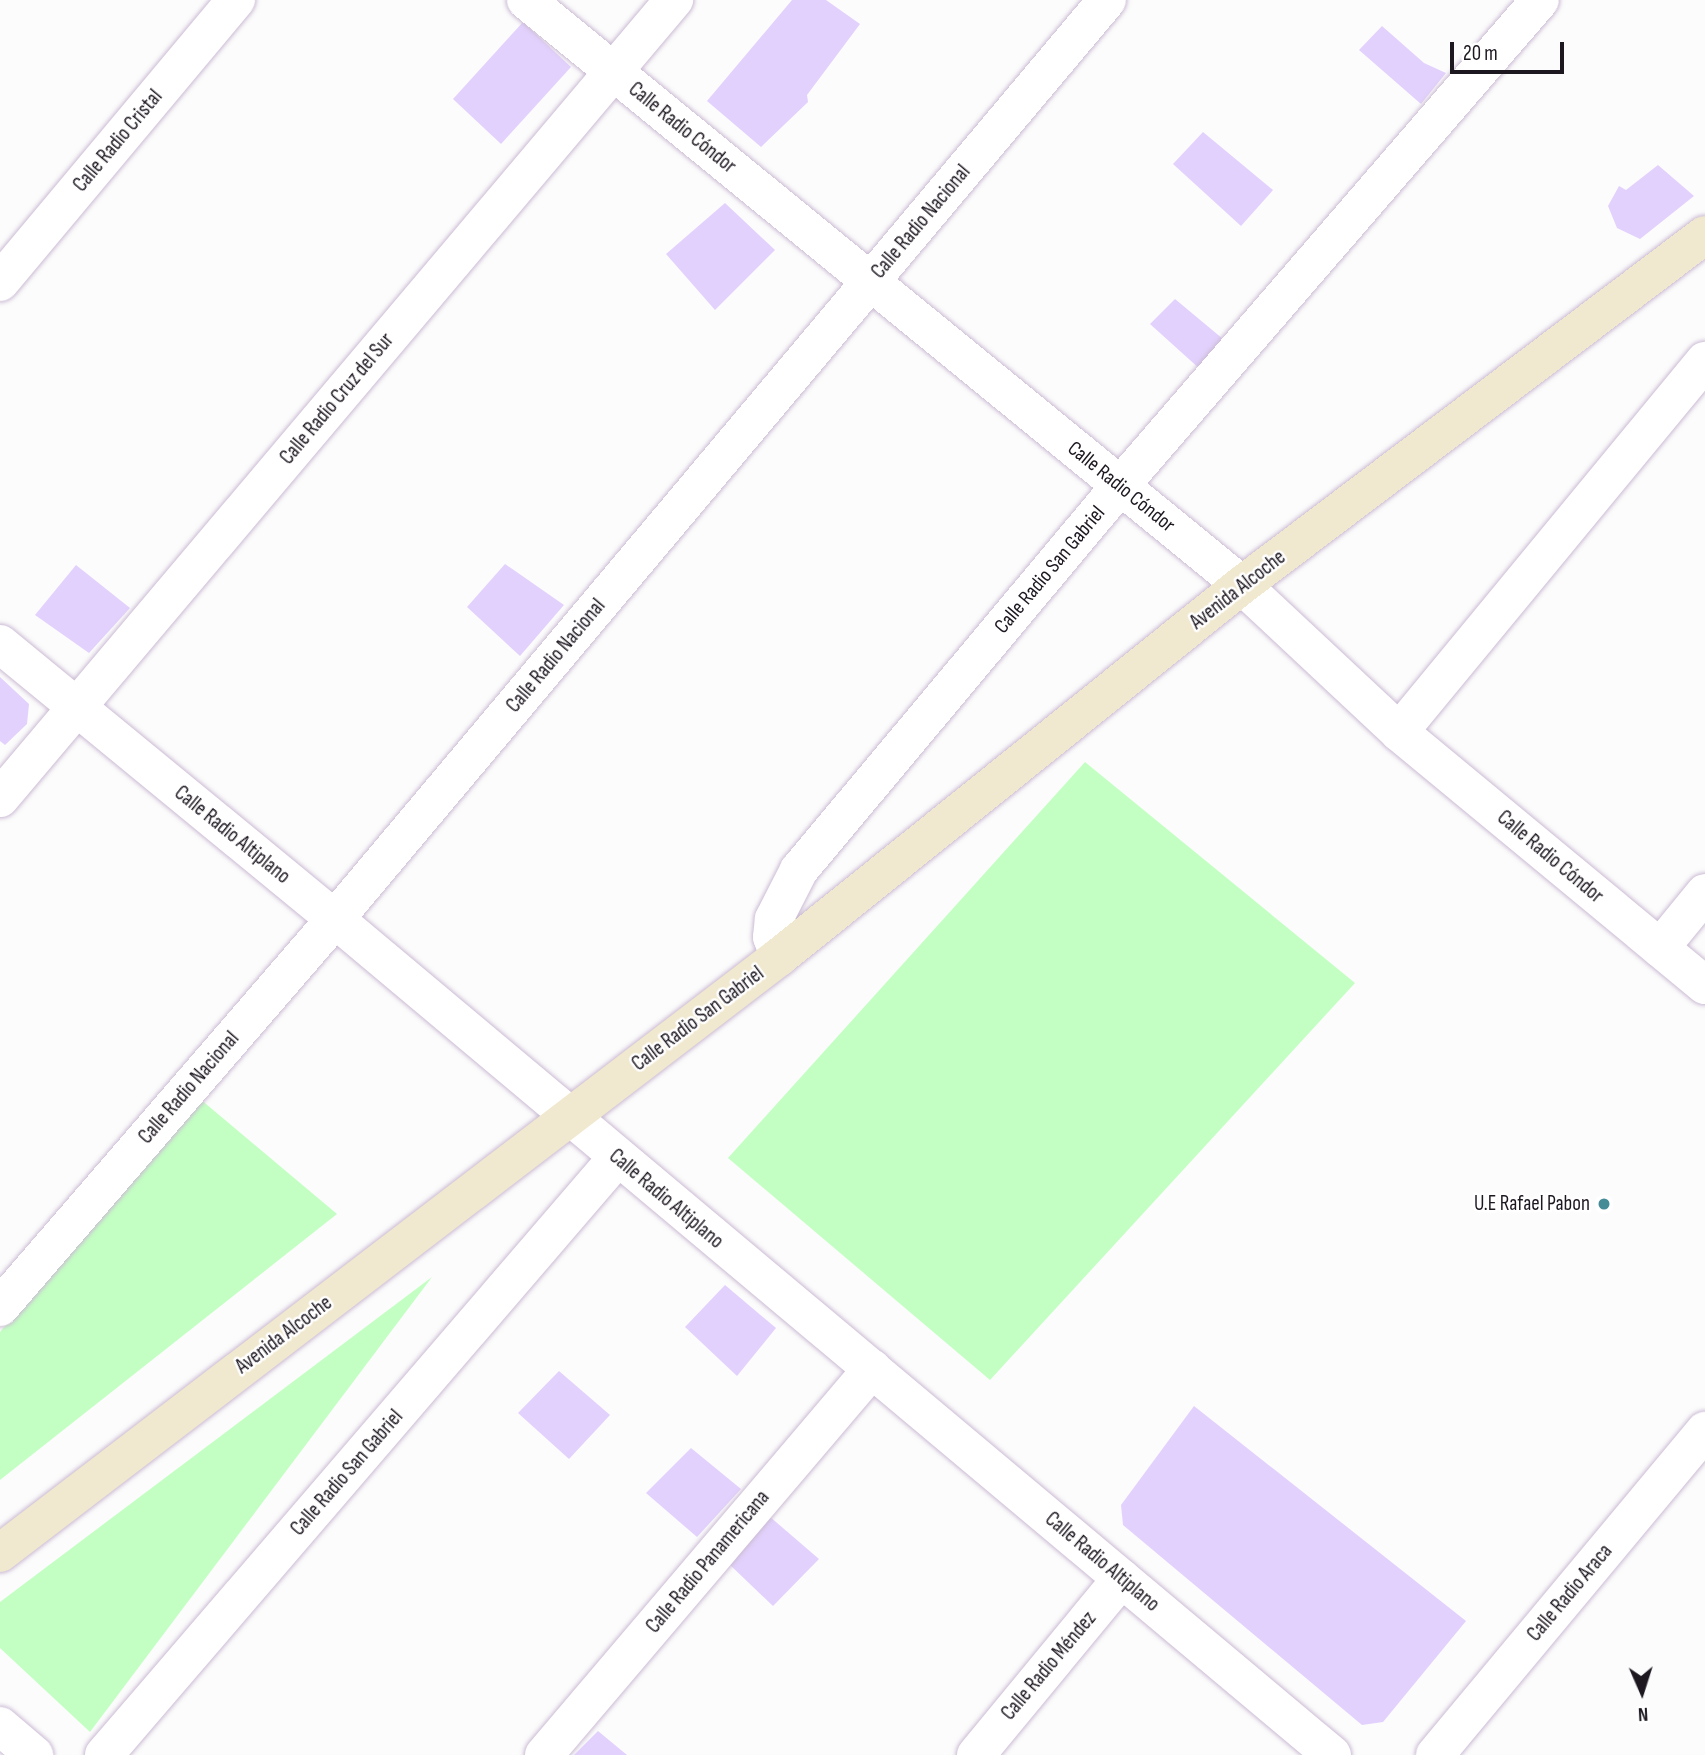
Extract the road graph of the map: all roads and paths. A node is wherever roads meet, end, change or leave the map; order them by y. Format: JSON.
{"nodes":[{"id":1,"x":236,"y":0,"type":"edge"},
{"id":2,"x":526,"y":0,"type":"edge"},
{"id":3,"x":674,"y":0,"type":"edge"},
{"id":4,"x":1107,"y":0,"type":"edge"},
{"id":5,"x":1540,"y":0,"type":"edge"},
{"id":6,"x":613,"y":72,"type":"junction"},
{"id":7,"x":1705,"y":235,"type":"edge"},
{"id":8,"x":0,"y":282,"type":"edge"},
{"id":9,"x":872,"y":282,"type":"junction"},
{"id":10,"x":1705,"y":361,"type":"edge"},
{"id":11,"x":1120,"y":486,"type":"junction"},
{"id":12,"x":1242,"y":585,"type":"junction"},
{"id":13,"x":0,"y":644,"type":"edge"},
{"id":14,"x":75,"y":709,"type":"junction"},
{"id":15,"x":1399,"y":732,"type":"junction"},
{"id":16,"x":0,"y":798,"type":"edge"},
{"id":17,"x":1705,"y":892,"type":"edge"},
{"id":18,"x":335,"y":919,"type":"junction"},
{"id":19,"x":1660,"y":948,"type":"junction"},
{"id":20,"x":779,"y":957,"type":"junction"},
{"id":21,"x":1705,"y":985,"type":"edge"},
{"id":22,"x":568,"y":1118,"type":"junction"},
{"id":23,"x":617,"y":1158,"type":"junction"},
{"id":24,"x":0,"y":1307,"type":"edge"},
{"id":25,"x":872,"y":1369,"type":"junction"},
{"id":26,"x":1705,"y":1431,"type":"edge"},
{"id":27,"x":0,"y":1553,"type":"edge"},
{"id":28,"x":1122,"y":1578,"type":"junction"},
{"id":29,"x":0,"y":1726,"type":"edge"},
{"id":30,"x":34,"y":1755,"type":"edge"},
{"id":31,"x":104,"y":1755,"type":"edge"},
{"id":32,"x":544,"y":1755,"type":"edge"},
{"id":33,"x":976,"y":1755,"type":"edge"},
{"id":34,"x":1332,"y":1755,"type":"edge"},
{"id":35,"x":1435,"y":1755,"type":"edge"}],
"edges":[{"from":1,"to":8,"type":"street","name":"Calle Radio Cristal"},
{"from":2,"to":6,"type":"street","name":"Calle Radio Cóndor"},
{"from":3,"to":6,"type":"street","name":"Calle Radio Cruz del Sur"},
{"from":4,"to":9,"type":"street","name":"Calle Radio Nacional"},
{"from":5,"to":11,"type":"street","name":"Calle Radio San Gabriel"},
{"from":6,"to":9,"type":"street","name":"Calle Radio Cóndor"},
{"from":6,"to":14,"type":"street","name":"Calle Radio Cruz del Sur"},
{"from":7,"to":12,"type":"street","name":"Avenida Alcoche"},
{"from":9,"to":11,"type":"street","name":"Calle Radio Cóndor"},
{"from":9,"to":18,"type":"street","name":"Calle Radio Nacional"},
{"from":10,"to":15,"type":"street"},
{"from":11,"to":12,"type":"street","name":"Calle Radio Cóndor"},
{"from":11,"to":20,"type":"street","name":"Calle Radio San Gabriel"},
{"from":12,"to":15,"type":"street","name":"Calle Radio Cóndor"},
{"from":12,"to":20,"type":"street","name":"Avenida Alcoche"},
{"from":13,"to":14,"type":"street","name":"Calle Radio Altiplano"},
{"from":14,"to":16,"type":"street","name":"Calle Radio Cruz del Sur"},
{"from":14,"to":18,"type":"street","name":"Calle Radio Altiplano"},
{"from":15,"to":19,"type":"street","name":"Calle Radio Cóndor"},
{"from":17,"to":19,"type":"street"},
{"from":18,"to":22,"type":"street","name":"Calle Radio Altiplano"},
{"from":18,"to":24,"type":"street","name":"Calle Radio Nacional"},
{"from":19,"to":21,"type":"street","name":"Calle Radio Cóndor"},
{"from":20,"to":22,"type":"street","name":"Calle Radio San Gabriel"},
{"from":22,"to":23,"type":"street","name":"Calle Radio Altiplano"},
{"from":22,"to":27,"type":"street","name":"Avenida Alcoche"},
{"from":23,"to":25,"type":"street","name":"Calle Radio Altiplano"},
{"from":23,"to":31,"type":"street","name":"Calle Radio San Gabriel"},
{"from":25,"to":28,"type":"street","name":"Calle Radio Altiplano"},
{"from":25,"to":32,"type":"street","name":"Calle Radio Panamericana"},
{"from":26,"to":35,"type":"street","name":"Calle Radio Araca"},
{"from":28,"to":33,"type":"street","name":"Calle Radio Méndez"},
{"from":28,"to":34,"type":"street","name":"Calle Radio Altiplano"},
{"from":29,"to":30,"type":"street"}]}
